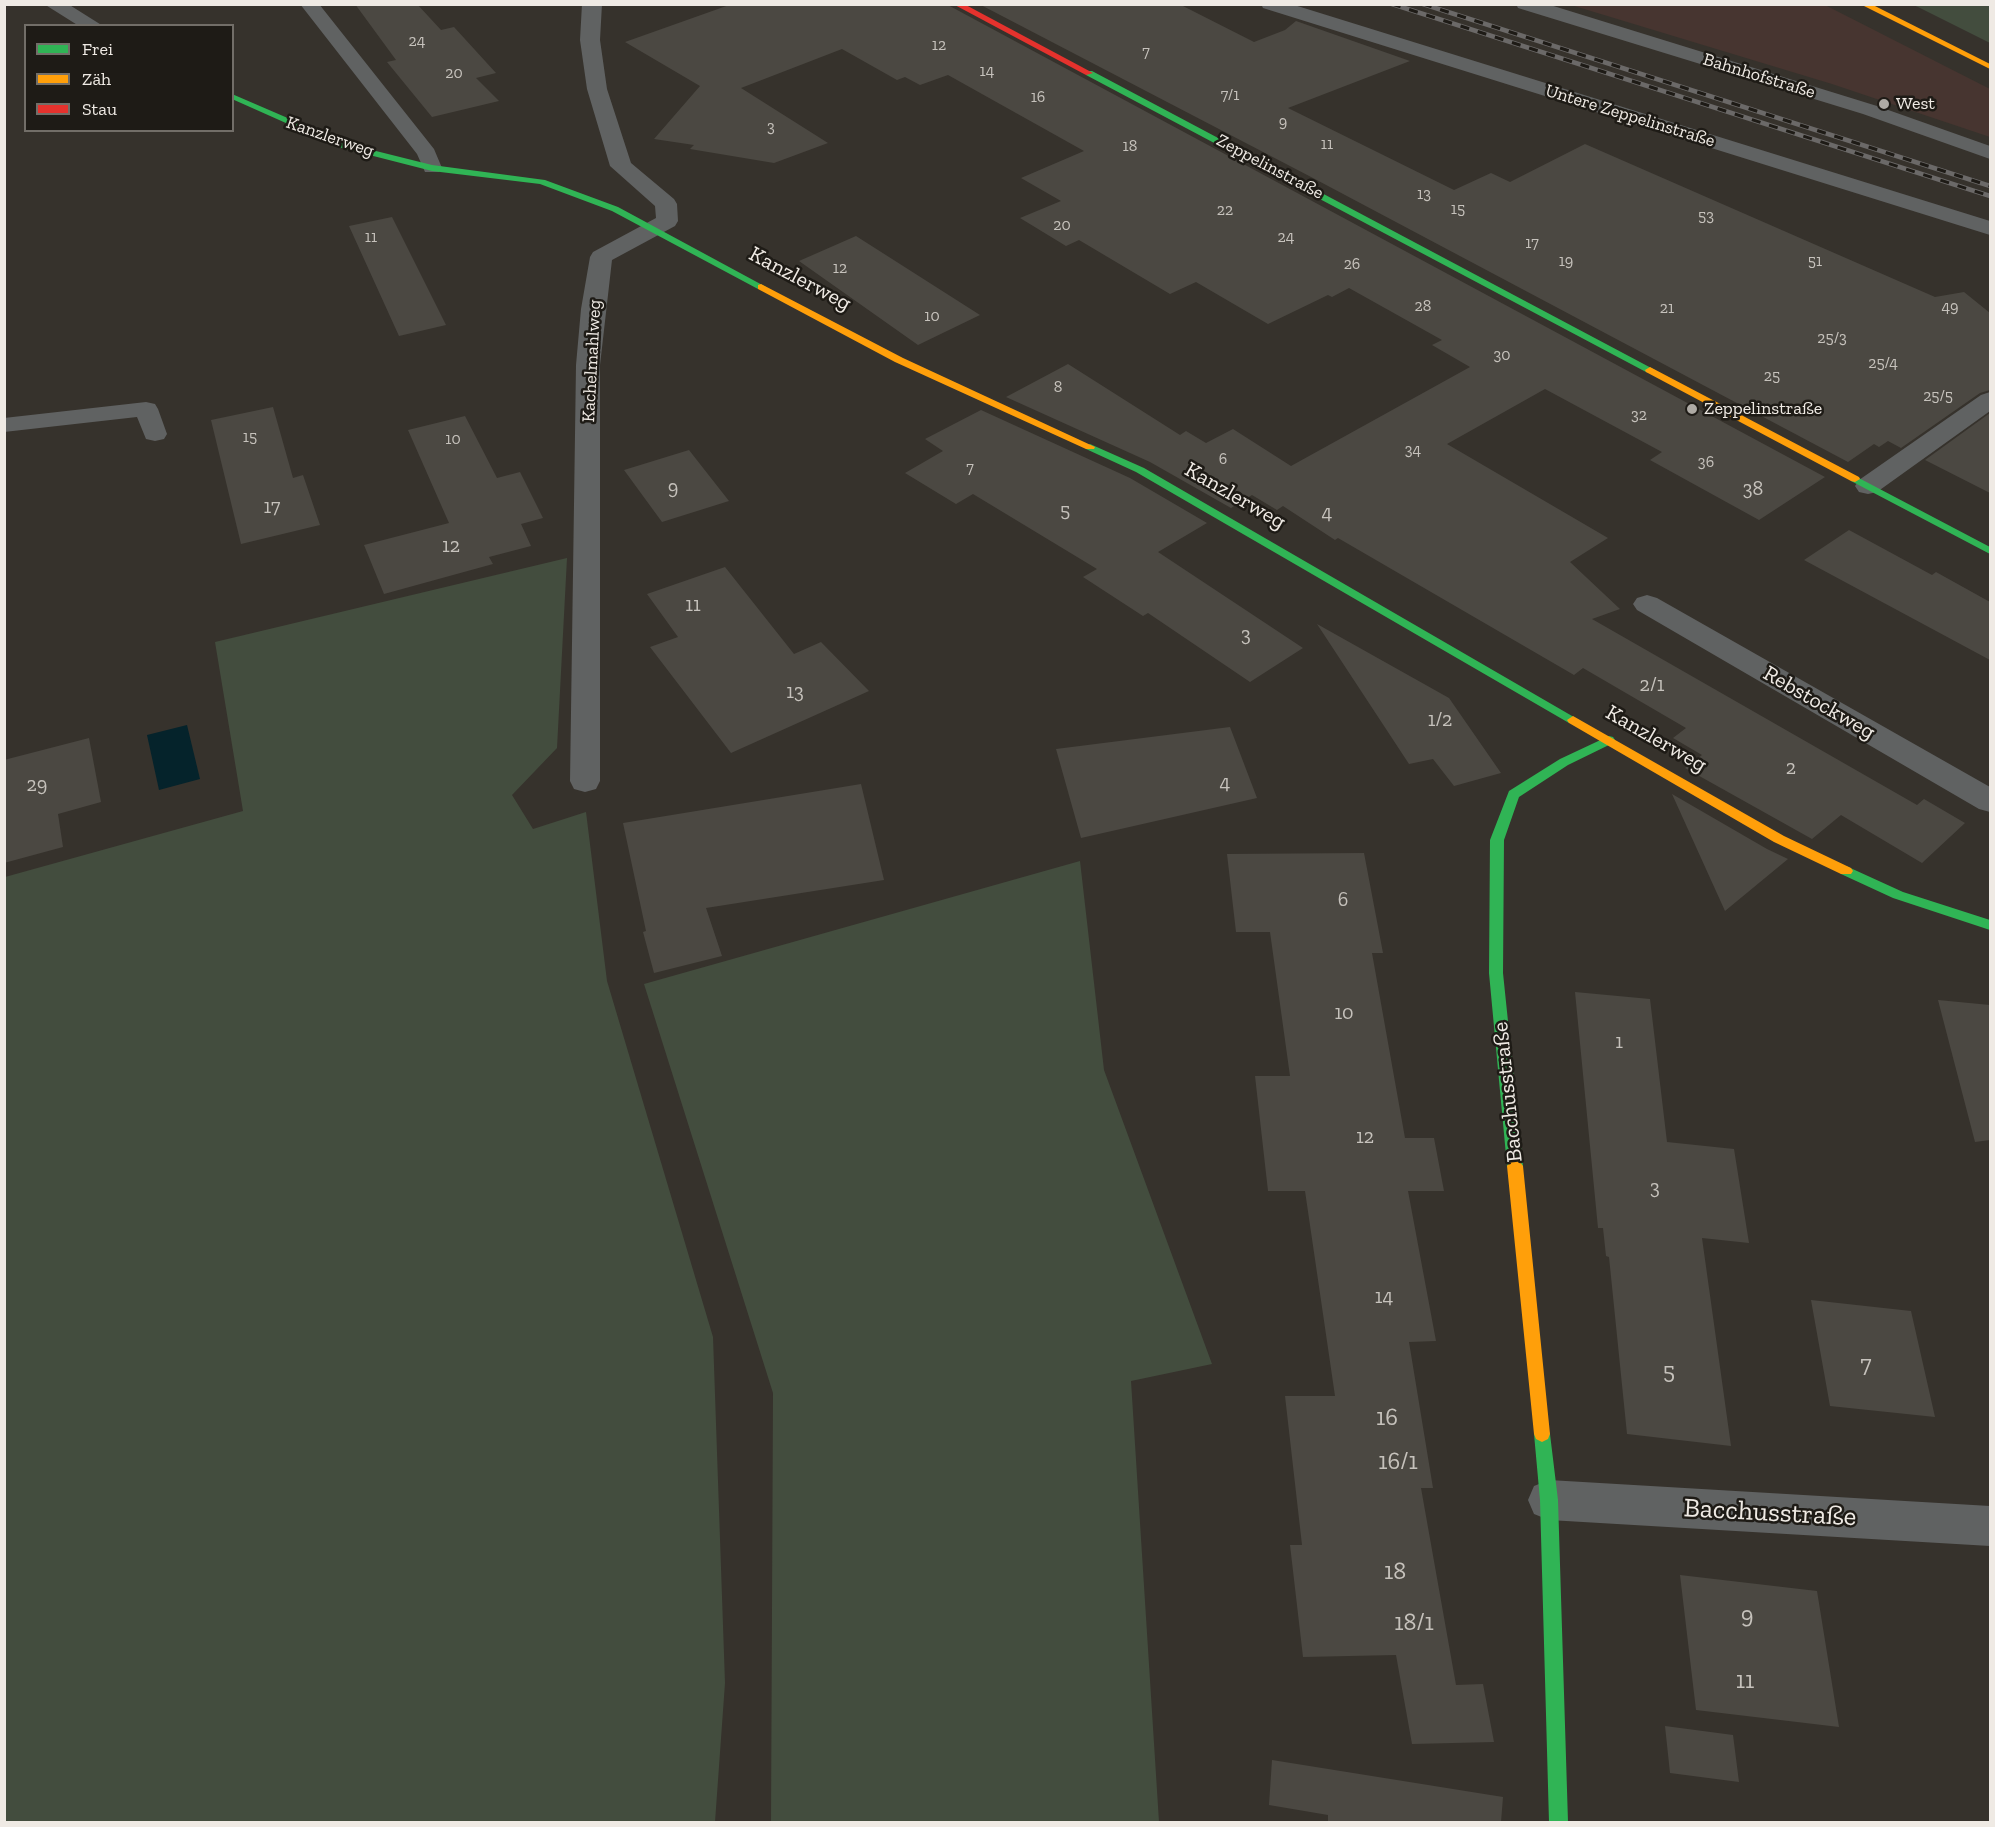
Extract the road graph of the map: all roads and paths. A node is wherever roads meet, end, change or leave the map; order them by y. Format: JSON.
{"nodes":[{"id":1,"x":53,"y":4,"type":"edge"},
{"id":2,"x":309,"y":4,"type":"edge"},
{"id":3,"x":592,"y":4,"type":"edge"},
{"id":4,"x":957,"y":4,"type":"edge"},
{"id":5,"x":1270,"y":4,"type":"edge"},
{"id":6,"x":1525,"y":4,"type":"edge"},
{"id":7,"x":1864,"y":4,"type":"edge"},
{"id":8,"x":90,"y":24,"type":"edge"},
{"id":9,"x":1990,"y":67,"type":"edge"},
{"id":10,"x":234,"y":97,"type":"edge"},
{"id":11,"x":1990,"y":153,"type":"edge"},
{"id":12,"x":432,"y":168,"type":"junction"},
{"id":13,"x":654,"y":228,"type":"junction"},
{"id":14,"x":1990,"y":228,"type":"edge"},
{"id":15,"x":1990,"y":400,"type":"edge"},
{"id":16,"x":4,"y":425,"type":"edge"},
{"id":17,"x":155,"y":434,"type":"dead end"},
{"id":18,"x":1868,"y":486,"type":"junction"},
{"id":19,"x":1990,"y":551,"type":"edge"},
{"id":20,"x":1647,"y":604,"type":"dead end"},
{"id":21,"x":1609,"y":740,"type":"junction"},
{"id":22,"x":585,"y":781,"type":"dead end"},
{"id":23,"x":1990,"y":801,"type":"edge"},
{"id":24,"x":1990,"y":925,"type":"edge"},
{"id":25,"x":1549,"y":1500,"type":"junction"},
{"id":26,"x":1990,"y":1526,"type":"edge"},
{"id":27,"x":1559,"y":1822,"type":"edge"}],
"edges":[{"from":1,"to":8,"type":"street"},
{"from":2,"to":12,"type":"lane","name":"Kanzlerweg"},
{"from":3,"to":13,"type":"street"},
{"from":4,"to":18,"type":"street","name":"Zeppelinstraße"},
{"from":5,"to":14,"type":"street","name":"Untere Zeppelinstraße"},
{"from":6,"to":11,"type":"street","name":"Bahnhofstraße"},
{"from":7,"to":9,"type":"street"},
{"from":10,"to":12,"type":"street","name":"Kanzlerweg"},
{"from":12,"to":13,"type":"street","name":"Kanzlerweg"},
{"from":13,"to":21,"type":"street","name":"Kanzlerweg"},
{"from":13,"to":22,"type":"street","name":"Kachelmahlweg"},
{"from":15,"to":18,"type":"street"},
{"from":16,"to":17,"type":"lane"},
{"from":18,"to":19,"type":"street","name":"Zeppelinstraße"},
{"from":20,"to":23,"type":"street","name":"Rebstockweg"},
{"from":21,"to":24,"type":"street","name":"Kanzlerweg"},
{"from":21,"to":25,"type":"street","name":"Bacchusstraße"},
{"from":25,"to":26,"type":"street","name":"Bacchusstraße"},
{"from":25,"to":27,"type":"street","name":"Bacchusstraße"}]}
